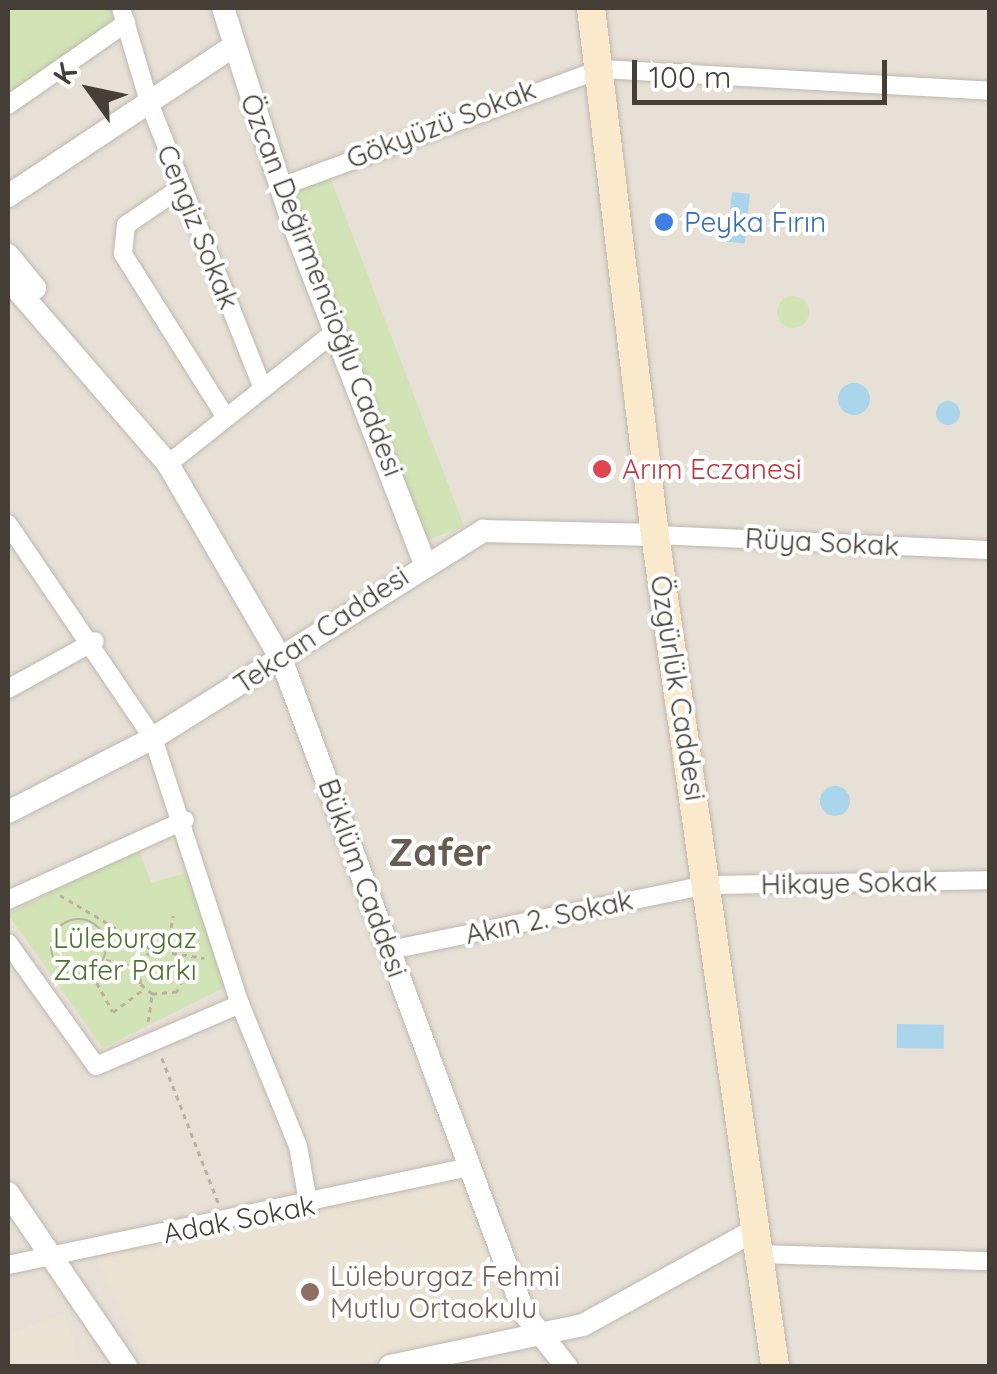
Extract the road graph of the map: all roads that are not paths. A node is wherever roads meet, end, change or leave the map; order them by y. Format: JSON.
{"nodes":[{"id":1,"x":223,"y":8,"type":"edge"},
{"id":2,"x":592,"y":8,"type":"edge"},
{"id":3,"x":124,"y":15,"type":"edge"},
{"id":4,"x":232,"y":48,"type":"junction"},
{"id":5,"x":601,"y":68,"type":"junction"},
{"id":6,"x":990,"y":90,"type":"edge"},
{"id":7,"x":150,"y":105,"type":"junction"},
{"id":8,"x":8,"y":106,"type":"edge"},
{"id":9,"x":283,"y":186,"type":"junction"},
{"id":10,"x":182,"y":187,"type":"junction"},
{"id":11,"x":8,"y":196,"type":"edge"},
{"id":12,"x":8,"y":255,"type":"edge"},
{"id":13,"x":8,"y":279,"type":"edge"},
{"id":14,"x":336,"y":330,"type":"junction"},
{"id":15,"x":262,"y":387,"type":"junction"},
{"id":16,"x":121,"y":408,"type":"junction"},
{"id":17,"x":225,"y":416,"type":"junction"},
{"id":18,"x":168,"y":464,"type":"junction"},
{"id":19,"x":8,"y":524,"type":"edge"},
{"id":20,"x":656,"y":535,"type":"junction"},
{"id":21,"x":990,"y":550,"type":"edge"},
{"id":22,"x":424,"y":561,"type":"junction"},
{"id":23,"x":95,"y":641,"type":"junction"},
{"id":24,"x":282,"y":661,"type":"junction"},
{"id":25,"x":8,"y":689,"type":"edge"},
{"id":26,"x":153,"y":738,"type":"junction"},
{"id":27,"x":8,"y":812,"type":"edge"},
{"id":28,"x":185,"y":820,"type":"junction"},
{"id":29,"x":990,"y":880,"type":"edge"},
{"id":30,"x":708,"y":885,"type":"junction"},
{"id":31,"x":8,"y":900,"type":"edge"},
{"id":32,"x":8,"y":942,"type":"edge"},
{"id":33,"x":390,"y":950,"type":"junction"},
{"id":34,"x":240,"y":1004,"type":"junction"},
{"id":35,"x":470,"y":1167,"type":"junction"},
{"id":36,"x":8,"y":1192,"type":"edge"},
{"id":37,"x":310,"y":1207,"type":"junction"},
{"id":38,"x":759,"y":1242,"type":"junction"},
{"id":39,"x":56,"y":1252,"type":"junction"},
{"id":40,"x":990,"y":1261,"type":"edge"},
{"id":41,"x":8,"y":1265,"type":"edge"},
{"id":42,"x":536,"y":1335,"type":"junction"},
{"id":43,"x":126,"y":1366,"type":"edge"},
{"id":44,"x":390,"y":1366,"type":"edge"},
{"id":45,"x":566,"y":1366,"type":"edge"},
{"id":46,"x":775,"y":1366,"type":"edge"}],
"edges":[{"from":1,"to":4,"type":"street","name":"Özcan Değirmencioğlu Caddesi"},
{"from":2,"to":5,"type":"main road","name":"Özgürlük Caddesi"},
{"from":3,"to":7,"type":"street","name":"Cengiz Sokak"},
{"from":3,"to":8,"type":"street"},
{"from":4,"to":7,"type":"street"},
{"from":4,"to":9,"type":"street","name":"Özcan Değirmencioğlu Caddesi"},
{"from":5,"to":6,"type":"street"},
{"from":5,"to":9,"type":"street","name":"Gökyüzü Sokak"},
{"from":5,"to":20,"type":"main road","name":"Özgürlük Caddesi"},
{"from":7,"to":10,"type":"street","name":"Cengiz Sokak"},
{"from":7,"to":11,"type":"street"},
{"from":9,"to":14,"type":"street","name":"Özcan Değirmencioğlu Caddesi"},
{"from":10,"to":15,"type":"street","name":"Cengiz Sokak"},
{"from":10,"to":17,"type":"street"},
{"from":12,"to":16,"type":"street","name":"Büklüm Caddesi"},
{"from":13,"to":16,"type":"street","name":"Büklüm Caddesi"},
{"from":14,"to":15,"type":"street"},
{"from":14,"to":22,"type":"street","name":"Özcan Değirmencioğlu Caddesi"},
{"from":15,"to":17,"type":"street"},
{"from":16,"to":18,"type":"street","name":"Büklüm Caddesi"},
{"from":17,"to":18,"type":"street"},
{"from":18,"to":24,"type":"street","name":"Büklüm Caddesi"},
{"from":19,"to":23,"type":"street"},
{"from":20,"to":21,"type":"street","name":"Rüya Sokak"},
{"from":20,"to":22,"type":"street","name":"Tekcan Caddesi"},
{"from":20,"to":30,"type":"main road","name":"Özgürlük Caddesi"},
{"from":22,"to":24,"type":"street","name":"Tekcan Caddesi"},
{"from":23,"to":25,"type":"street"},
{"from":23,"to":26,"type":"street"},
{"from":24,"to":26,"type":"street","name":"Tekcan Caddesi"},
{"from":24,"to":33,"type":"street","name":"Büklüm Caddesi"},
{"from":26,"to":27,"type":"street","name":"Tekcan Caddesi"},
{"from":26,"to":28,"type":"street"},
{"from":28,"to":31,"type":"street"},
{"from":28,"to":34,"type":"street"},
{"from":29,"to":30,"type":"street","name":"Hikaye Sokak"},
{"from":30,"to":33,"type":"street","name":"Akın 2. Sokak"},
{"from":30,"to":38,"type":"main road","name":"Özgürlük Caddesi"},
{"from":32,"to":34,"type":"street"},
{"from":33,"to":35,"type":"street","name":"Büklüm Caddesi"},
{"from":34,"to":37,"type":"street"},
{"from":35,"to":37,"type":"street","name":"Adak Sokak"},
{"from":35,"to":42,"type":"street","name":"Büklüm Caddesi"},
{"from":36,"to":39,"type":"street"},
{"from":37,"to":39,"type":"street","name":"Adak Sokak"},
{"from":38,"to":40,"type":"street"},
{"from":38,"to":42,"type":"street"},
{"from":38,"to":46,"type":"main road","name":"Özgürlük Caddesi"},
{"from":39,"to":41,"type":"street","name":"Adak Sokak"},
{"from":39,"to":43,"type":"street"},
{"from":42,"to":44,"type":"street"},
{"from":42,"to":45,"type":"street","name":"Büklüm Caddesi"}]}
